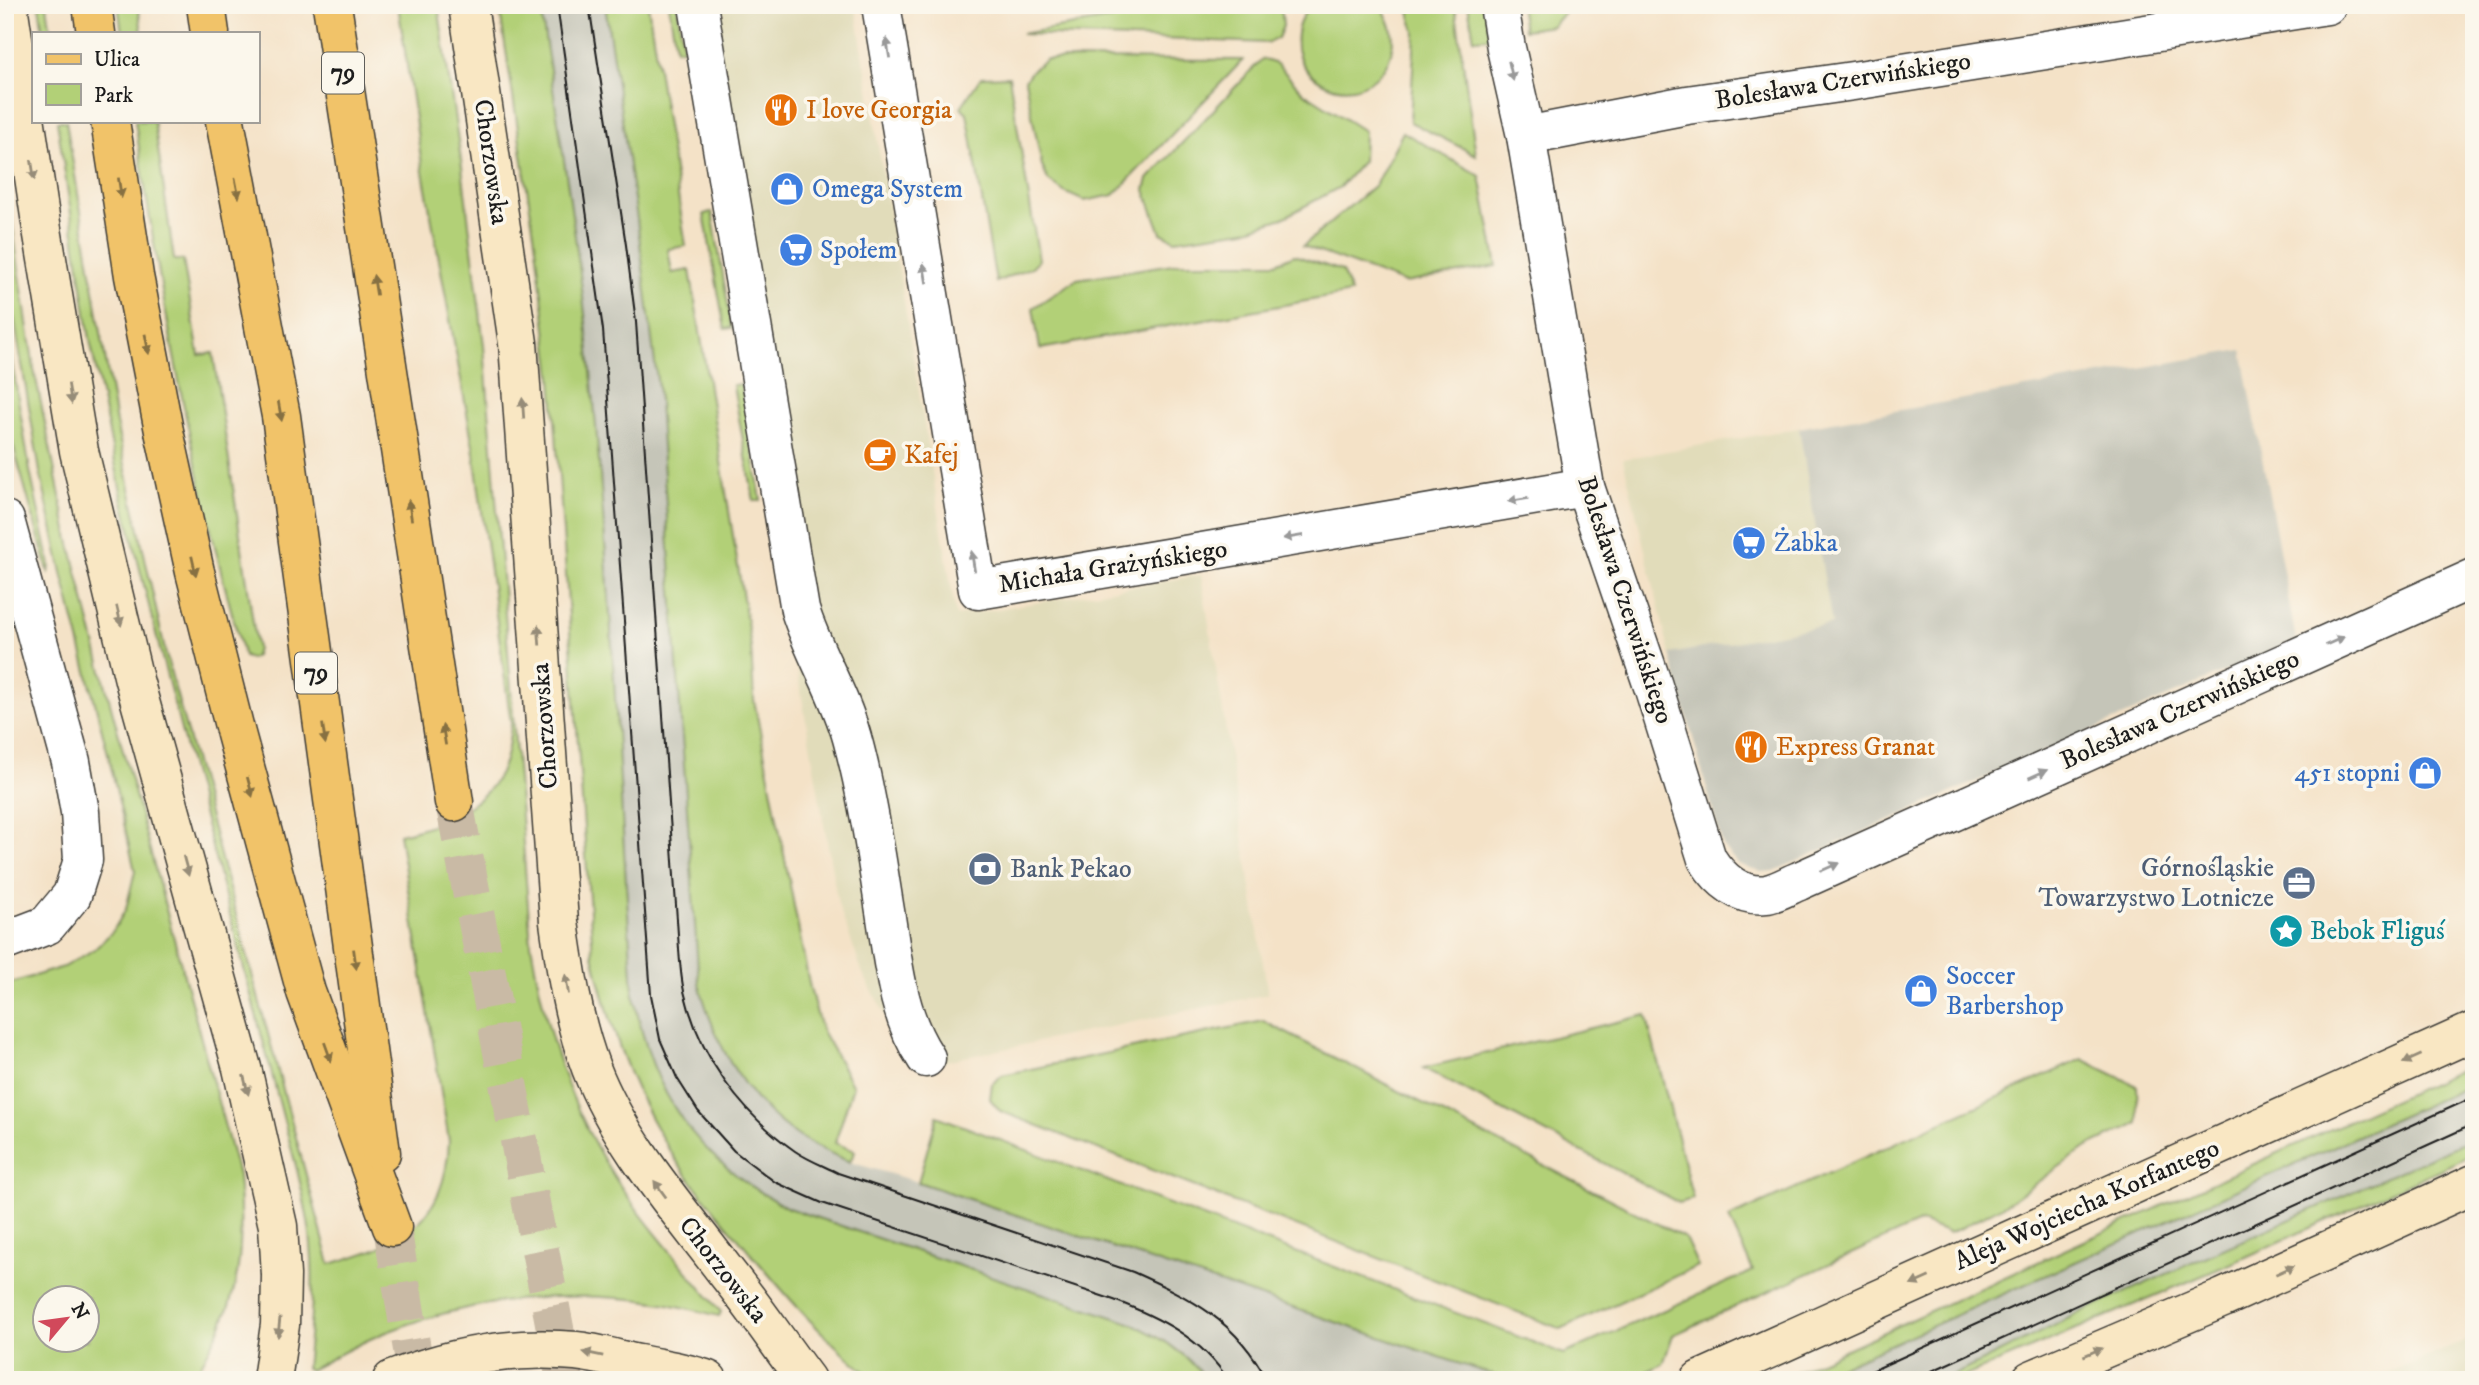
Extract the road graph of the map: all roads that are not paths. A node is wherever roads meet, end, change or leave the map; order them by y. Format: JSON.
{"nodes":[{"id":1,"x":8,"y":5,"type":"edge"},
{"id":2,"x":92,"y":5,"type":"edge"},
{"id":3,"x":206,"y":5,"type":"edge"},
{"id":4,"x":332,"y":5,"type":"edge"},
{"id":5,"x":468,"y":5,"type":"edge"},
{"id":6,"x":698,"y":5,"type":"edge"},
{"id":7,"x":881,"y":5,"type":"edge"},
{"id":8,"x":1499,"y":5,"type":"edge"},
{"id":9,"x":2327,"y":5,"type":"edge"},
{"id":10,"x":96,"y":32,"type":"edge"},
{"id":11,"x":211,"y":32,"type":"edge"},
{"id":12,"x":110,"y":122,"type":"edge"},
{"id":13,"x":225,"y":122,"type":"edge"},
{"id":14,"x":1526,"y":136,"type":"junction"},
{"id":15,"x":1585,"y":487,"type":"junction"},
{"id":16,"x":5,"y":520,"type":"edge"},
{"id":17,"x":2474,"y":579,"type":"edge"},
{"id":18,"x":454,"y":802,"type":"tunnel mouth"},
{"id":19,"x":5,"y":941,"type":"edge"},
{"id":20,"x":2474,"y":1031,"type":"edge"},
{"id":21,"x":926,"y":1058,"type":"dead end"},
{"id":22,"x":2474,"y":1184,"type":"edge"},
{"id":23,"x":272,"y":1380,"type":"edge"},
{"id":24,"x":392,"y":1380,"type":"edge"},
{"id":25,"x":708,"y":1380,"type":"edge"},
{"id":26,"x":806,"y":1380,"type":"edge"},
{"id":27,"x":1700,"y":1380,"type":"edge"},
{"id":28,"x":2031,"y":1380,"type":"edge"}],
"edges":[{"from":1,"to":23,"type":"main road","one_way":true},
{"from":2,"to":10,"type":"main road"},
{"from":3,"to":11,"type":"main road"},
{"from":18,"to":4,"type":"main road","number":"79","one_way":true},
{"from":26,"to":5,"type":"main road","name":"Chorzowska","one_way":true},
{"from":6,"to":21,"type":"street"},
{"from":15,"to":7,"type":"street","name":"Michała Grażyńskiego","one_way":true},
{"from":8,"to":14,"type":"street","one_way":true},
{"from":9,"to":14,"type":"street","name":"Bolesława Czerwińskiego"},
{"from":12,"to":13,"type":"main road","number":"79"},
{"from":14,"to":15,"type":"street","name":"Bolesława Czerwińskiego"},
{"from":15,"to":17,"type":"street","name":"Bolesława Czerwińskiego","one_way":true},
{"from":16,"to":19,"type":"street"},
{"from":20,"to":27,"type":"main road","name":"Aleja Wojciecha Korfantego","one_way":true},
{"from":28,"to":22,"type":"main road","one_way":true},
{"from":25,"to":24,"type":"main road","one_way":true}]}
